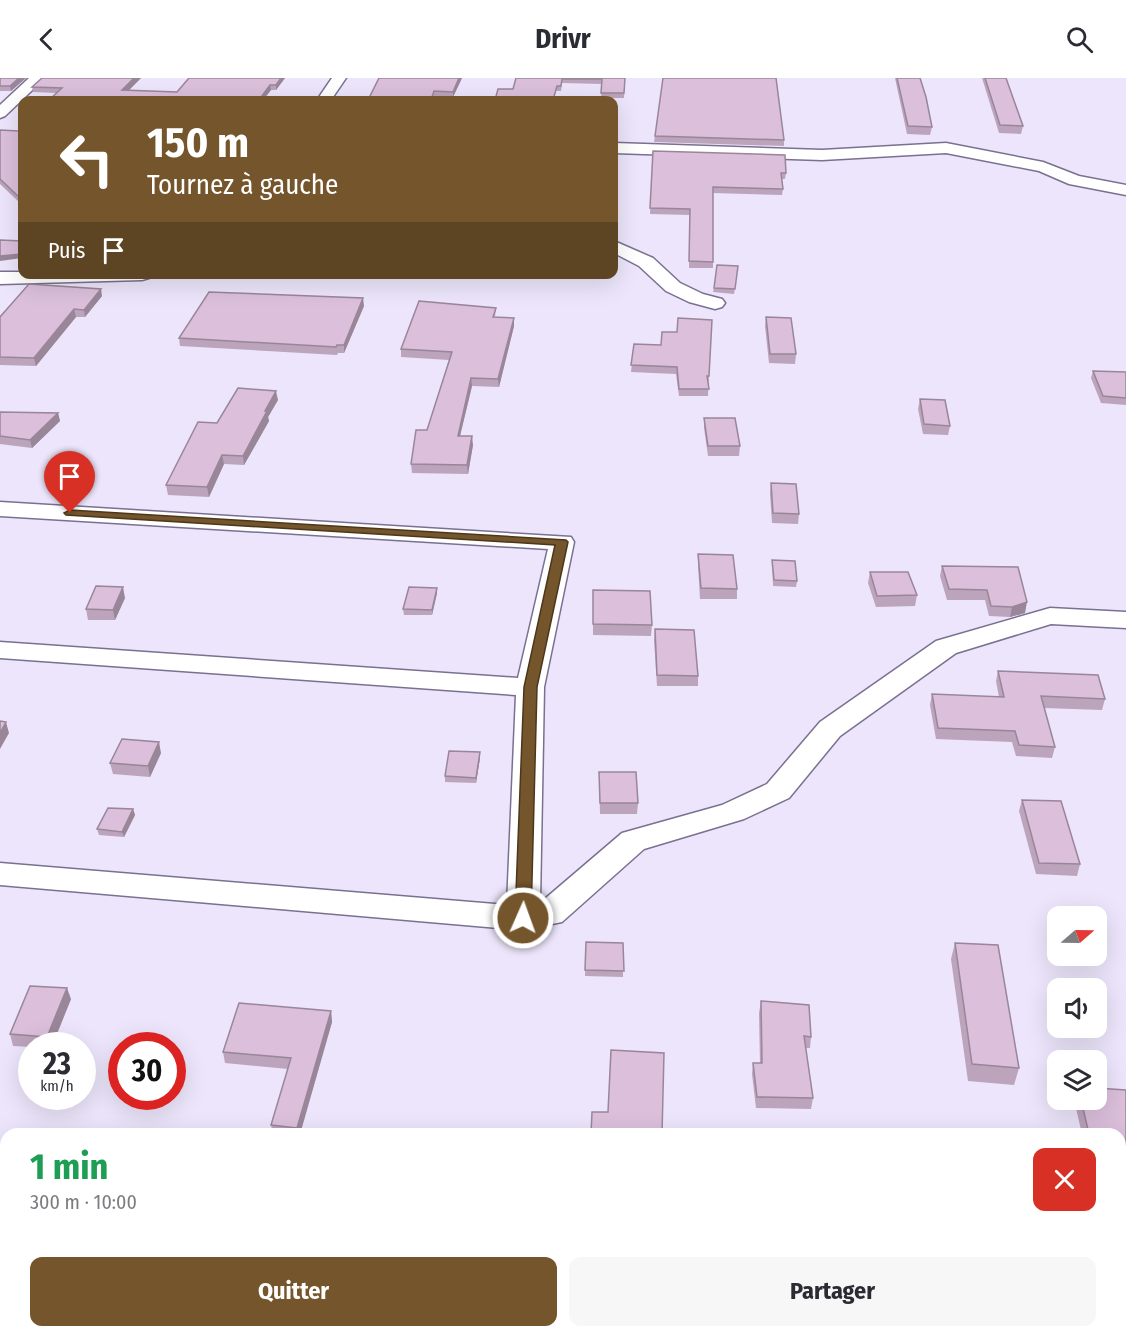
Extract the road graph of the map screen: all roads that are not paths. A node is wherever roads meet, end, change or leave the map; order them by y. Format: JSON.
{"nodes":[{"id":1,"x":38,"y":78,"type":"edge"},
{"id":2,"x":339,"y":78,"type":"edge"},
{"id":3,"x":18,"y":96,"type":"edge"},
{"id":4,"x":18,"y":96,"type":"edge"},
{"id":5,"x":327,"y":96,"type":"edge"},
{"id":6,"x":0,"y":113,"type":"edge"},
{"id":7,"x":618,"y":148,"type":"edge"},
{"id":8,"x":1126,"y":190,"type":"edge"},
{"id":9,"x":618,"y":248,"type":"edge"},
{"id":10,"x":18,"y":277,"type":"edge"},
{"id":11,"x":0,"y":278,"type":"edge"},
{"id":12,"x":715,"y":303,"type":"dead end"},
{"id":13,"x":0,"y":509,"type":"edge"},
{"id":14,"x":1126,"y":620,"type":"edge"},
{"id":15,"x":0,"y":650,"type":"edge"},
{"id":16,"x":530,"y":687,"type":"junction"},
{"id":17,"x":0,"y":874,"type":"edge"},
{"id":18,"x":523,"y":918,"type":"junction"}],
"edges":[{"from":1,"to":3,"type":"street"},
{"from":2,"to":5,"type":"street"},
{"from":4,"to":6,"type":"street"},
{"from":7,"to":8,"type":"street"},
{"from":9,"to":12,"type":"street"},
{"from":10,"to":11,"type":"street"},
{"from":13,"to":16,"type":"street"},
{"from":14,"to":18,"type":"street"},
{"from":15,"to":16,"type":"street"},
{"from":16,"to":18,"type":"street"},
{"from":17,"to":18,"type":"street"}]}
